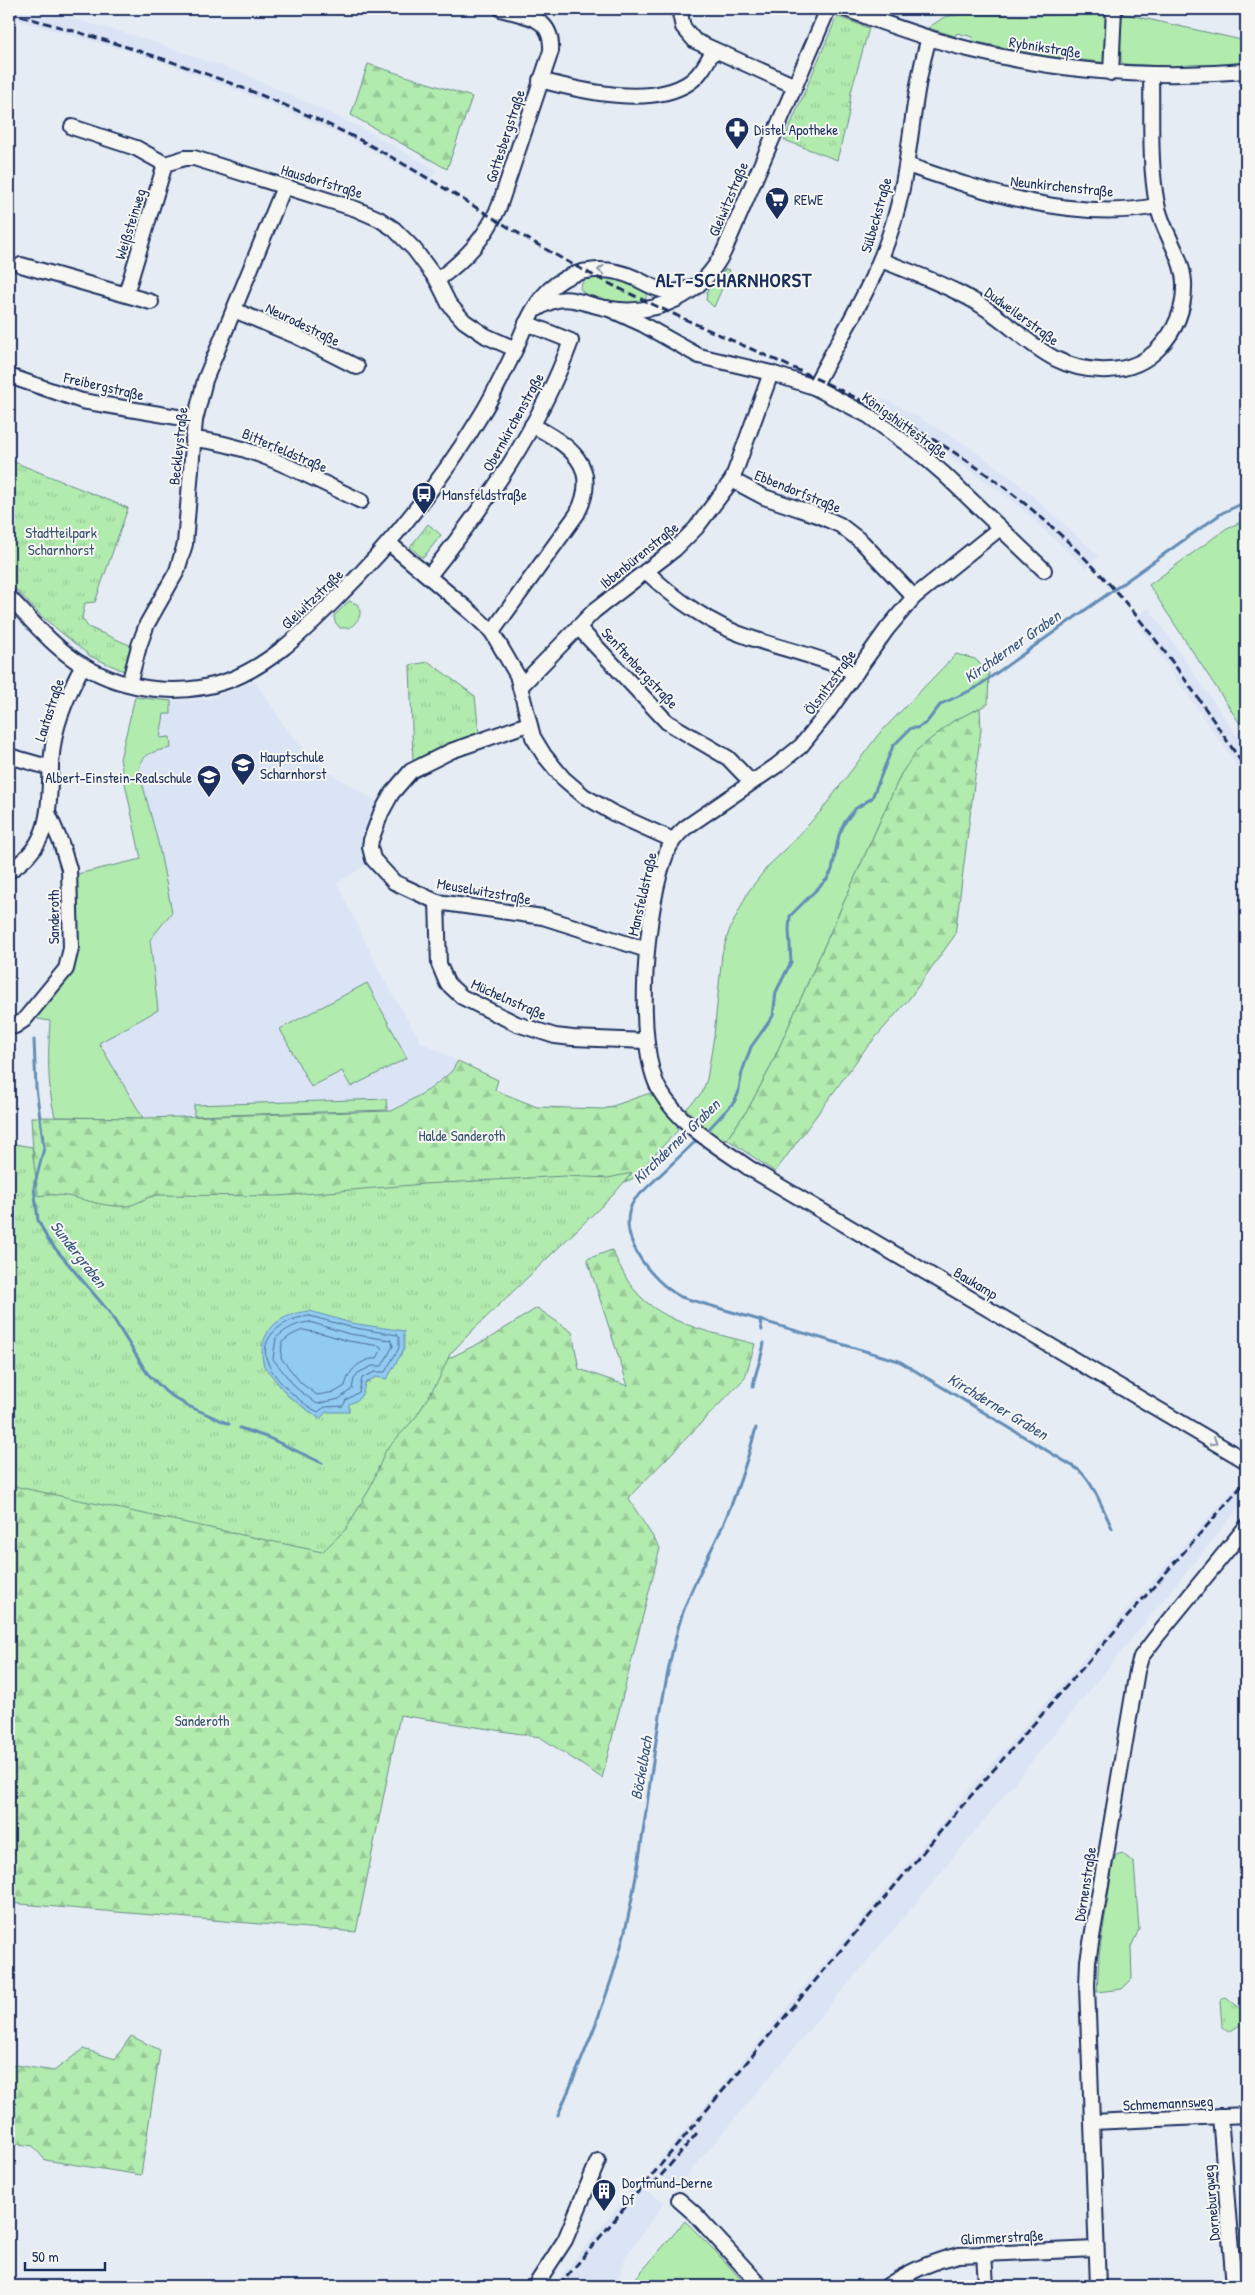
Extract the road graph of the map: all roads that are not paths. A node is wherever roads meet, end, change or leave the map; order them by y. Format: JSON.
{"nodes":[{"id":1,"x":501,"y":9,"type":"edge"},
{"id":2,"x":679,"y":9,"type":"edge"},
{"id":3,"x":828,"y":9,"type":"edge"},
{"id":4,"x":845,"y":9,"type":"edge"},
{"id":5,"x":1114,"y":9,"type":"edge"},
{"id":6,"x":537,"y":14,"type":"edge"},
{"id":7,"x":929,"y":38,"type":"junction"},
{"id":8,"x":713,"y":51,"type":"junction"},
{"id":9,"x":1246,"y":71,"type":"edge"},
{"id":10,"x":1111,"y":73,"type":"junction"},
{"id":11,"x":1151,"y":75,"type":"junction"},
{"id":12,"x":540,"y":80,"type":"junction"},
{"id":13,"x":795,"y":86,"type":"junction"},
{"id":14,"x":72,"y":128,"type":"dead end"},
{"id":15,"x":165,"y":164,"type":"junction"},
{"id":16,"x":907,"y":166,"type":"junction"},
{"id":17,"x":284,"y":187,"type":"junction"},
{"id":18,"x":1157,"y":206,"type":"junction"},
{"id":19,"x":881,"y":260,"type":"junction"},
{"id":20,"x":21,"y":265,"type":"dead end"},
{"id":21,"x":574,"y":275,"type":"junction"},
{"id":22,"x":436,"y":280,"type":"junction"},
{"id":23,"x":648,"y":284,"type":"junction"},
{"id":24,"x":696,"y":286,"type":"junction"},
{"id":25,"x":126,"y":294,"type":"junction"},
{"id":26,"x":581,"y":301,"type":"junction"},
{"id":27,"x":151,"y":302,"type":"dead end"},
{"id":28,"x":607,"y":308,"type":"junction"},
{"id":29,"x":654,"y":308,"type":"junction"},
{"id":30,"x":234,"y":310,"type":"junction"},
{"id":31,"x":534,"y":310,"type":"junction"},
{"id":32,"x":526,"y":324,"type":"junction"},
{"id":33,"x":670,"y":340,"type":"junction"},
{"id":34,"x":515,"y":349,"type":"junction"},
{"id":35,"x":358,"y":367,"type":"dead end"},
{"id":36,"x":771,"y":373,"type":"junction"},
{"id":37,"x":9,"y":376,"type":"edge"},
{"id":38,"x":814,"y":387,"type":"junction"},
{"id":39,"x":195,"y":420,"type":"junction"},
{"id":40,"x":532,"y":425,"type":"junction"},
{"id":41,"x":193,"y":440,"type":"junction"},
{"id":42,"x":732,"y":480,"type":"junction"},
{"id":43,"x":361,"y":501,"type":"dead end"},
{"id":44,"x":1000,"y":528,"type":"junction"},
{"id":45,"x":390,"y":544,"type":"junction"},
{"id":46,"x":1044,"y":570,"type":"dead end"},
{"id":47,"x":646,"y":571,"type":"junction"},
{"id":48,"x":429,"y":576,"type":"junction"},
{"id":49,"x":9,"y":597,"type":"edge"},
{"id":50,"x":914,"y":597,"type":"junction"},
{"id":51,"x":578,"y":627,"type":"junction"},
{"id":52,"x":492,"y":632,"type":"junction"},
{"id":53,"x":83,"y":665,"type":"junction"},
{"id":54,"x":856,"y":673,"type":"junction"},
{"id":55,"x":129,"y":684,"type":"junction"},
{"id":56,"x":520,"y":687,"type":"junction"},
{"id":57,"x":528,"y":724,"type":"junction"},
{"id":58,"x":9,"y":756,"type":"edge"},
{"id":59,"x":51,"y":768,"type":"junction"},
{"id":60,"x":750,"y":782,"type":"junction"},
{"id":61,"x":49,"y":815,"type":"junction"},
{"id":62,"x":673,"y":840,"type":"junction"},
{"id":63,"x":9,"y":871,"type":"edge"},
{"id":64,"x":438,"y":902,"type":"junction"},
{"id":65,"x":647,"y":950,"type":"junction"},
{"id":66,"x":9,"y":1026,"type":"edge"},
{"id":67,"x":646,"y":1041,"type":"junction"},
{"id":68,"x":693,"y":1127,"type":"joint"},
{"id":69,"x":1245,"y":1460,"type":"edge"},
{"id":70,"x":1246,"y":1527,"type":"edge"},
{"id":71,"x":1246,"y":2115,"type":"edge"},
{"id":72,"x":1220,"y":2116,"type":"junction"},
{"id":73,"x":1092,"y":2122,"type":"junction"},
{"id":74,"x":598,"y":2161,"type":"dead end"},
{"id":75,"x":679,"y":2200,"type":"dead end"},
{"id":76,"x":1096,"y":2249,"type":"junction"},
{"id":77,"x":984,"y":2253,"type":"junction"},
{"id":78,"x":536,"y":2286,"type":"edge"},
{"id":79,"x":761,"y":2286,"type":"edge"},
{"id":80,"x":887,"y":2286,"type":"edge"},
{"id":81,"x":986,"y":2286,"type":"edge"},
{"id":82,"x":1098,"y":2286,"type":"edge"},
{"id":83,"x":1234,"y":2286,"type":"edge"}],
"edges":[{"from":1,"to":6,"type":"street"},
{"from":2,"to":8,"type":"street"},
{"from":3,"to":13,"type":"street","name":"Gleiwitzstraße"},
{"from":4,"to":7,"type":"street","name":"Rybnikstraße"},
{"from":5,"to":10,"type":"street"},
{"from":6,"to":12,"type":"street"},
{"from":7,"to":10,"type":"street","name":"Rybnikstraße"},
{"from":7,"to":16,"type":"street","name":"Sülbeckstraße"},
{"from":8,"to":12,"type":"street","name":"Gottesbergstraße"},
{"from":8,"to":13,"type":"street"},
{"from":9,"to":11,"type":"street","name":"Rybnikstraße"},
{"from":10,"to":11,"type":"street","name":"Rybnikstraße"},
{"from":11,"to":18,"type":"street","name":"Dudweilerstraße"},
{"from":12,"to":22,"type":"street","name":"Gottesbergstraße"},
{"from":13,"to":24,"type":"street","name":"Gleiwitzstraße"},
{"from":14,"to":15,"type":"street"},
{"from":15,"to":17,"type":"street","name":"Hausdorfstraße"},
{"from":15,"to":25,"type":"street","name":"Weißsteinweg"},
{"from":16,"to":18,"type":"street","name":"Neunkirchenstraße"},
{"from":16,"to":19,"type":"street","name":"Sülbeckstraße"},
{"from":17,"to":22,"type":"street","name":"Hausdorfstraße"},
{"from":17,"to":30,"type":"street","name":"Beckleystraße"},
{"from":18,"to":19,"type":"street","name":"Dudweilerstraße"},
{"from":19,"to":38,"type":"street","name":"Sülbeckstraße"},
{"from":20,"to":25,"type":"street"},
{"from":23,"to":21,"type":"street","name":"Gleiwitzstraße","one_way":true},
{"from":21,"to":26,"type":"street"},
{"from":21,"to":31,"type":"street","name":"Gleiwitzstraße"},
{"from":22,"to":34,"type":"street","name":"Hausdorfstraße"},
{"from":23,"to":24,"type":"street","name":"Gleiwitzstraße"},
{"from":23,"to":29,"type":"street"},
{"from":24,"to":29,"type":"street","name":"Gleiwitzstraße"},
{"from":25,"to":27,"type":"street"},
{"from":26,"to":28,"type":"street","name":"Gleiwitzstraße"},
{"from":26,"to":31,"type":"street","name":"Gleiwitzstraße"},
{"from":28,"to":29,"type":"street","name":"Gleiwitzstraße"},
{"from":28,"to":33,"type":"street","name":"Königshüttestraße"},
{"from":29,"to":33,"type":"street"},
{"from":30,"to":35,"type":"street","name":"Neurodestraße"},
{"from":30,"to":39,"type":"street","name":"Beckleystraße"},
{"from":31,"to":32,"type":"street","name":"Gleiwitzstraße"},
{"from":32,"to":34,"type":"street","name":"Gleiwitzstraße"},
{"from":32,"to":40,"type":"street","name":"Obernkirchenstraße"},
{"from":33,"to":36,"type":"street","name":"Königshüttestraße"},
{"from":34,"to":45,"type":"street","name":"Gleiwitzstraße"},
{"from":36,"to":38,"type":"street","name":"Königshüttestraße"},
{"from":36,"to":42,"type":"street","name":"Ibbenbürenstraße"},
{"from":37,"to":39,"type":"street","name":"Freibergstraße"},
{"from":38,"to":44,"type":"street","name":"Königshüttestraße"},
{"from":39,"to":41,"type":"street","name":"Beckleystraße"},
{"from":40,"to":48,"type":"street","name":"Obernkirchenstraße"},
{"from":40,"to":52,"type":"street"},
{"from":41,"to":43,"type":"street","name":"Bitterfeldstraße"},
{"from":41,"to":55,"type":"street","name":"Beckleystraße"},
{"from":42,"to":47,"type":"street","name":"Ibbenbürenstraße"},
{"from":42,"to":50,"type":"street","name":"Ebbendorfstraße"},
{"from":44,"to":46,"type":"street","name":"Königshüttestraße"},
{"from":44,"to":50,"type":"street","name":"Ölsnitzstraße"},
{"from":45,"to":48,"type":"street","name":"Mansfeldstraße"},
{"from":45,"to":55,"type":"street","name":"Gleiwitzstraße"},
{"from":47,"to":51,"type":"street","name":"Ibbenbürenstraße"},
{"from":47,"to":54,"type":"street"},
{"from":48,"to":52,"type":"street","name":"Mansfeldstraße"},
{"from":49,"to":53,"type":"street","name":"Gleiwitzstraße"},
{"from":50,"to":54,"type":"street","name":"Ölsnitzstraße"},
{"from":51,"to":56,"type":"street","name":"Ibbenbürenstraße"},
{"from":51,"to":60,"type":"street","name":"Senftenbergstraße"},
{"from":52,"to":56,"type":"street","name":"Mansfeldstraße"},
{"from":53,"to":55,"type":"street","name":"Gleiwitzstraße"},
{"from":53,"to":59,"type":"street","name":"Lautastraße"},
{"from":54,"to":60,"type":"street","name":"Ölsnitzstraße"},
{"from":56,"to":57,"type":"street","name":"Mansfeldstraße"},
{"from":57,"to":62,"type":"street","name":"Mansfeldstraße"},
{"from":57,"to":64,"type":"street","name":"Meuselwitzstraße"},
{"from":58,"to":59,"type":"street"},
{"from":59,"to":61,"type":"street","name":"Lautastraße"},
{"from":60,"to":62,"type":"street","name":"Ölsnitzstraße"},
{"from":61,"to":63,"type":"street","name":"Lautastraße"},
{"from":61,"to":66,"type":"street","name":"Sanderoth"},
{"from":62,"to":65,"type":"street","name":"Mansfeldstraße"},
{"from":64,"to":65,"type":"street","name":"Meuselwitzstraße"},
{"from":64,"to":67,"type":"street","name":"Müchelnstraße"},
{"from":65,"to":67,"type":"street","name":"Mansfeldstraße"},
{"from":67,"to":68,"type":"street","name":"Mansfeldstraße"},
{"from":68,"to":69,"type":"street","name":"Baukamp","one_way":true},
{"from":70,"to":73,"type":"street","name":"Dörnenstraße"},
{"from":71,"to":72,"type":"street","name":"Schmemannsweg"},
{"from":72,"to":73,"type":"street","name":"Schmemannsweg"},
{"from":72,"to":83,"type":"street","name":"Dorneburgweg"},
{"from":73,"to":76,"type":"street","name":"Dörnenstraße"},
{"from":74,"to":78,"type":"street"},
{"from":75,"to":79,"type":"street"},
{"from":76,"to":77,"type":"street","name":"Glimmerstraße"},
{"from":76,"to":82,"type":"street","name":"Dörnenstraße"},
{"from":77,"to":80,"type":"street","name":"Glimmerstraße"},
{"from":77,"to":81,"type":"street"}]}
